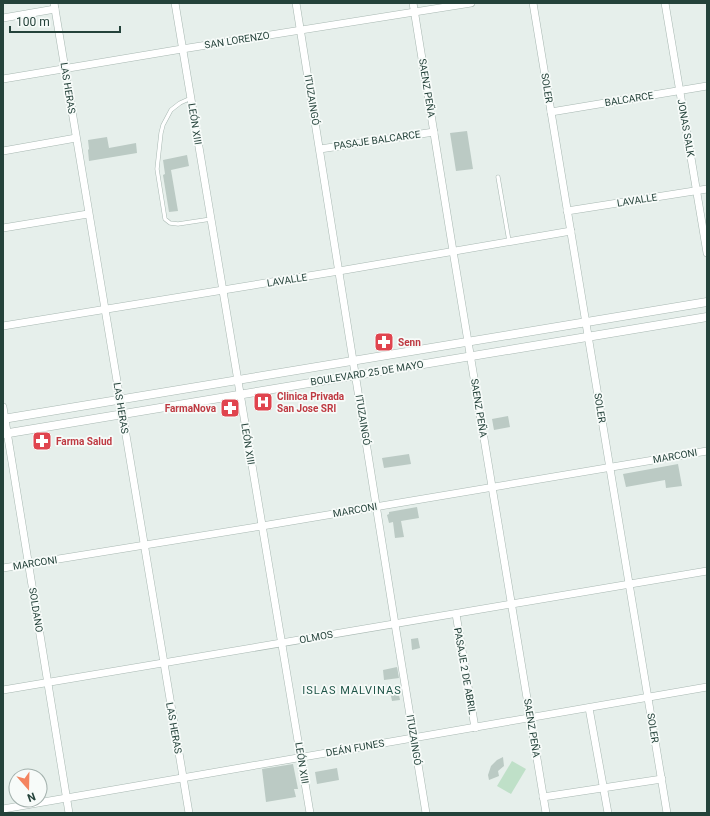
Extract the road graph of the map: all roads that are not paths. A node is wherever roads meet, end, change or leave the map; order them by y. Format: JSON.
{"nodes":[{"id":1,"x":175,"y":3,"type":"edge"},
{"id":2,"x":296,"y":3,"type":"edge"},
{"id":3,"x":413,"y":3,"type":"edge"},
{"id":4,"x":471,"y":3,"type":"edge"},
{"id":5,"x":533,"y":3,"type":"edge"},
{"id":6,"x":665,"y":3,"type":"edge"},
{"id":7,"x":54,"y":6,"type":"edge"},
{"id":8,"x":414,"y":12,"type":"junction"},
{"id":9,"x":3,"y":18,"type":"edge"},
{"id":10,"x":301,"y":30,"type":"junction"},
{"id":11,"x":182,"y":49,"type":"junction"},
{"id":12,"x":64,"y":69,"type":"junction"},
{"id":13,"x":3,"y":79,"type":"edge"},
{"id":14,"x":707,"y":86,"type":"edge"},
{"id":15,"x":679,"y":91,"type":"junction"},
{"id":16,"x":191,"y":98,"type":"junction"},
{"id":17,"x":551,"y":112,"type":"junction"},
{"id":18,"x":434,"y":132,"type":"junction"},
{"id":19,"x":76,"y":138,"type":"junction"},
{"id":20,"x":320,"y":149,"type":"junction"},
{"id":21,"x":3,"y":151,"type":"edge"},
{"id":22,"x":498,"y":177,"type":"dead end"},
{"id":23,"x":707,"y":189,"type":"edge"},
{"id":24,"x":697,"y":191,"type":"junction"},
{"id":25,"x":568,"y":211,"type":"junction"},
{"id":26,"x":88,"y":214,"type":"junction"},
{"id":27,"x":211,"y":219,"type":"junction"},
{"id":28,"x":3,"y":228,"type":"edge"},
{"id":29,"x":571,"y":231,"type":"junction"},
{"id":30,"x":509,"y":241,"type":"junction"},
{"id":31,"x":453,"y":251,"type":"junction"},
{"id":32,"x":707,"y":253,"type":"edge"},
{"id":33,"x":339,"y":271,"type":"junction"},
{"id":34,"x":223,"y":290,"type":"junction"},
{"id":35,"x":707,"y":302,"type":"edge"},
{"id":36,"x":104,"y":310,"type":"junction"},
{"id":37,"x":707,"y":317,"type":"edge"},
{"id":38,"x":586,"y":322,"type":"junction"},
{"id":39,"x":3,"y":326,"type":"edge"},
{"id":40,"x":588,"y":336,"type":"junction"},
{"id":41,"x":468,"y":341,"type":"junction"},
{"id":42,"x":470,"y":356,"type":"junction"},
{"id":43,"x":353,"y":360,"type":"junction"},
{"id":44,"x":356,"y":375,"type":"junction"},
{"id":45,"x":238,"y":380,"type":"junction"},
{"id":46,"x":240,"y":394,"type":"junction"},
{"id":47,"x":119,"y":399,"type":"junction"},
{"id":48,"x":3,"y":408,"type":"edge"},
{"id":49,"x":122,"y":414,"type":"junction"},
{"id":50,"x":4,"y":419,"type":"edge"},
{"id":51,"x":5,"y":434,"type":"edge"},
{"id":52,"x":707,"y":451,"type":"edge"},
{"id":53,"x":610,"y":467,"type":"junction"},
{"id":54,"x":492,"y":487,"type":"junction"},
{"id":55,"x":377,"y":507,"type":"junction"},
{"id":56,"x":262,"y":526,"type":"junction"},
{"id":57,"x":144,"y":545,"type":"junction"},
{"id":58,"x":29,"y":564,"type":"junction"},
{"id":59,"x":3,"y":568,"type":"edge"},
{"id":60,"x":707,"y":571,"type":"edge"},
{"id":61,"x":630,"y":584,"type":"junction"},
{"id":62,"x":512,"y":604,"type":"junction"},
{"id":63,"x":456,"y":614,"type":"junction"},
{"id":64,"x":395,"y":624,"type":"junction"},
{"id":65,"x":282,"y":643,"type":"junction"},
{"id":66,"x":163,"y":663,"type":"junction"},
{"id":67,"x":48,"y":683,"type":"junction"},
{"id":68,"x":707,"y":688,"type":"edge"},
{"id":69,"x":3,"y":690,"type":"edge"},
{"id":70,"x":648,"y":698,"type":"junction"},
{"id":71,"x":589,"y":708,"type":"junction"},
{"id":72,"x":530,"y":718,"type":"junction"},
{"id":73,"x":475,"y":728,"type":"junction"},
{"id":74,"x":414,"y":738,"type":"junction"},
{"id":75,"x":301,"y":758,"type":"junction"},
{"id":76,"x":183,"y":778,"type":"junction"},
{"id":77,"x":662,"y":779,"type":"junction"},
{"id":78,"x":603,"y":788,"type":"junction"},
{"id":79,"x":543,"y":797,"type":"junction"},
{"id":80,"x":67,"y":798,"type":"junction"},
{"id":81,"x":3,"y":808,"type":"edge"},
{"id":82,"x":69,"y":813,"type":"edge"},
{"id":83,"x":189,"y":813,"type":"edge"},
{"id":84,"x":310,"y":813,"type":"edge"},
{"id":85,"x":426,"y":813,"type":"edge"},
{"id":86,"x":546,"y":813,"type":"edge"},
{"id":87,"x":608,"y":813,"type":"edge"},
{"id":88,"x":667,"y":813,"type":"edge"}],
"edges":[{"from":1,"to":11,"type":"street","name":"LEÓN XIII"},
{"from":2,"to":10,"type":"street","name":"ITUZAINGÓ"},
{"from":3,"to":8,"type":"street","name":"SAENZ PEÑA"},
{"from":4,"to":8,"type":"street","name":"SAN LORENZO"},
{"from":5,"to":17,"type":"street","name":"SOLER"},
{"from":6,"to":15,"type":"street","name":"JONAS SALK"},
{"from":7,"to":9,"type":"street"},
{"from":7,"to":12,"type":"street","name":"LAS HERAS"},
{"from":8,"to":10,"type":"street","name":"SAN LORENZO"},
{"from":8,"to":18,"type":"street","name":"SAENZ PEÑA"},
{"from":10,"to":11,"type":"street","name":"SAN LORENZO"},
{"from":10,"to":20,"type":"street","name":"ITUZAINGÓ"},
{"from":11,"to":12,"type":"street","name":"SAN LORENZO"},
{"from":11,"to":16,"type":"street","name":"LEÓN XIII"},
{"from":12,"to":13,"type":"street","name":"SAN LORENZO"},
{"from":12,"to":19,"type":"street","name":"LAS HERAS"},
{"from":14,"to":15,"type":"street","name":"BALCARCE"},
{"from":15,"to":17,"type":"street","name":"BALCARCE"},
{"from":15,"to":24,"type":"street","name":"JONAS SALK"},
{"from":16,"to":27,"type":"street","name":"LEÓN XIII"},
{"from":16,"to":27,"type":"lane"},
{"from":17,"to":25,"type":"street","name":"SOLER"},
{"from":18,"to":20,"type":"street","name":"PASAJE BALCARCE"},
{"from":18,"to":31,"type":"street","name":"SAENZ PEÑA"},
{"from":19,"to":21,"type":"street"},
{"from":19,"to":26,"type":"street","name":"LAS HERAS"},
{"from":20,"to":33,"type":"street","name":"ITUZAINGÓ"},
{"from":22,"to":30,"type":"lane"},
{"from":23,"to":24,"type":"street","name":"LAVALLE"},
{"from":24,"to":25,"type":"street","name":"LAVALLE"},
{"from":24,"to":32,"type":"street","name":"JONAS SALK"},
{"from":25,"to":29,"type":"street","name":"SOLER"},
{"from":26,"to":28,"type":"street"},
{"from":26,"to":36,"type":"street","name":"LAS HERAS"},
{"from":27,"to":34,"type":"street","name":"LEÓN XIII"},
{"from":29,"to":30,"type":"street","name":"LAVALLE"},
{"from":29,"to":38,"type":"street","name":"SOLER"},
{"from":30,"to":31,"type":"street","name":"LAVALLE"},
{"from":31,"to":33,"type":"street","name":"LAVALLE"},
{"from":31,"to":41,"type":"street","name":"SAENZ PEÑA"},
{"from":33,"to":34,"type":"street","name":"LAVALLE"},
{"from":33,"to":43,"type":"street","name":"ITUZAINGÓ"},
{"from":34,"to":36,"type":"street","name":"LAVALLE"},
{"from":34,"to":45,"type":"street","name":"LEÓN XIII"},
{"from":35,"to":38,"type":"street","name":"BOULEVARD 25 DE MAYO"},
{"from":36,"to":39,"type":"street","name":"LAVALLE"},
{"from":36,"to":47,"type":"street","name":"LAS HERAS"},
{"from":37,"to":40,"type":"street","name":"BOULEVARD 25 DE MAYO"},
{"from":38,"to":40,"type":"street","name":"SOLER"},
{"from":38,"to":41,"type":"street","name":"BOULEVARD 25 DE MAYO"},
{"from":40,"to":42,"type":"street","name":"BOULEVARD 25 DE MAYO"},
{"from":40,"to":53,"type":"street","name":"SOLER"},
{"from":41,"to":42,"type":"street","name":"SAENZ PEÑA"},
{"from":41,"to":43,"type":"street","name":"BOULEVARD 25 DE MAYO"},
{"from":42,"to":44,"type":"street","name":"BOULEVARD 25 DE MAYO"},
{"from":42,"to":54,"type":"street","name":"SAENZ PEÑA"},
{"from":43,"to":44,"type":"street","name":"ITUZAINGÓ"},
{"from":43,"to":45,"type":"street","name":"BOULEVARD 25 DE MAYO"},
{"from":44,"to":46,"type":"street","name":"BOULEVARD 25 DE MAYO"},
{"from":44,"to":55,"type":"street","name":"ITUZAINGÓ"},
{"from":45,"to":46,"type":"street","name":"LEÓN XIII"},
{"from":45,"to":47,"type":"street","name":"BOULEVARD 25 DE MAYO"},
{"from":46,"to":49,"type":"street","name":"BOULEVARD 25 DE MAYO"},
{"from":46,"to":56,"type":"street","name":"LEÓN XIII"},
{"from":47,"to":49,"type":"street","name":"LAS HERAS"},
{"from":47,"to":50,"type":"street","name":"BOULEVARD 25 DE MAYO"},
{"from":48,"to":50,"type":"street","name":"SOLDANO"},
{"from":49,"to":51,"type":"street","name":"BOULEVARD 25 DE MAYO"},
{"from":49,"to":57,"type":"street","name":"LAS HERAS"},
{"from":50,"to":51,"type":"street","name":"SOLDANO"},
{"from":51,"to":58,"type":"street","name":"SOLDANO"},
{"from":52,"to":53,"type":"street","name":"MARCONI"},
{"from":53,"to":54,"type":"street","name":"MARCONI"},
{"from":53,"to":61,"type":"street","name":"SOLER"},
{"from":54,"to":55,"type":"street","name":"MARCONI"},
{"from":54,"to":62,"type":"street","name":"SAENZ PEÑA"},
{"from":55,"to":56,"type":"street","name":"MARCONI"},
{"from":55,"to":64,"type":"street","name":"ITUZAINGÓ"},
{"from":56,"to":57,"type":"street","name":"MARCONI"},
{"from":56,"to":65,"type":"street","name":"LEÓN XIII"},
{"from":57,"to":58,"type":"street","name":"MARCONI"},
{"from":57,"to":66,"type":"street","name":"LAS HERAS"},
{"from":58,"to":59,"type":"street","name":"MARCONI"},
{"from":58,"to":67,"type":"street","name":"SOLDANO"},
{"from":60,"to":61,"type":"street","name":"OLMOS"},
{"from":61,"to":62,"type":"street","name":"OLMOS"},
{"from":61,"to":70,"type":"street","name":"SOLER"},
{"from":62,"to":63,"type":"street","name":"OLMOS"},
{"from":62,"to":72,"type":"street","name":"SAENZ PEÑA"},
{"from":63,"to":64,"type":"street","name":"OLMOS"},
{"from":63,"to":73,"type":"street","name":"PASAJE 2 DE ABRIL"},
{"from":64,"to":65,"type":"street","name":"OLMOS"},
{"from":64,"to":74,"type":"street","name":"ITUZAINGÓ"},
{"from":65,"to":66,"type":"street","name":"OLMOS"},
{"from":65,"to":75,"type":"street","name":"LEÓN XIII"},
{"from":66,"to":67,"type":"street","name":"OLMOS"},
{"from":66,"to":76,"type":"street","name":"LAS HERAS"},
{"from":67,"to":69,"type":"street","name":"OLMOS"},
{"from":67,"to":80,"type":"street","name":"SOLDANO"},
{"from":68,"to":70,"type":"street","name":"DEÁN FUNES"},
{"from":70,"to":71,"type":"street","name":"DEÁN FUNES"},
{"from":70,"to":77,"type":"street","name":"SOLER"},
{"from":71,"to":72,"type":"street","name":"DEÁN FUNES"},
{"from":71,"to":78,"type":"street"},
{"from":72,"to":73,"type":"street","name":"DEÁN FUNES"},
{"from":72,"to":79,"type":"street","name":"SAENZ PEÑA"},
{"from":73,"to":74,"type":"street","name":"DEÁN FUNES"},
{"from":74,"to":75,"type":"street","name":"DEÁN FUNES"},
{"from":74,"to":85,"type":"street","name":"ITUZAINGÓ"},
{"from":75,"to":76,"type":"street","name":"DEÁN FUNES"},
{"from":75,"to":84,"type":"street","name":"LEÓN XIII"},
{"from":76,"to":80,"type":"street","name":"DEÁN FUNES"},
{"from":76,"to":83,"type":"street","name":"LAS HERAS"},
{"from":77,"to":78,"type":"street"},
{"from":77,"to":88,"type":"street","name":"SOLER"},
{"from":78,"to":79,"type":"street"},
{"from":78,"to":87,"type":"street"},
{"from":79,"to":86,"type":"street","name":"SAENZ PEÑA"},
{"from":80,"to":81,"type":"street","name":"DEÁN FUNES"},
{"from":80,"to":82,"type":"street","name":"SOLDANO"}]}
